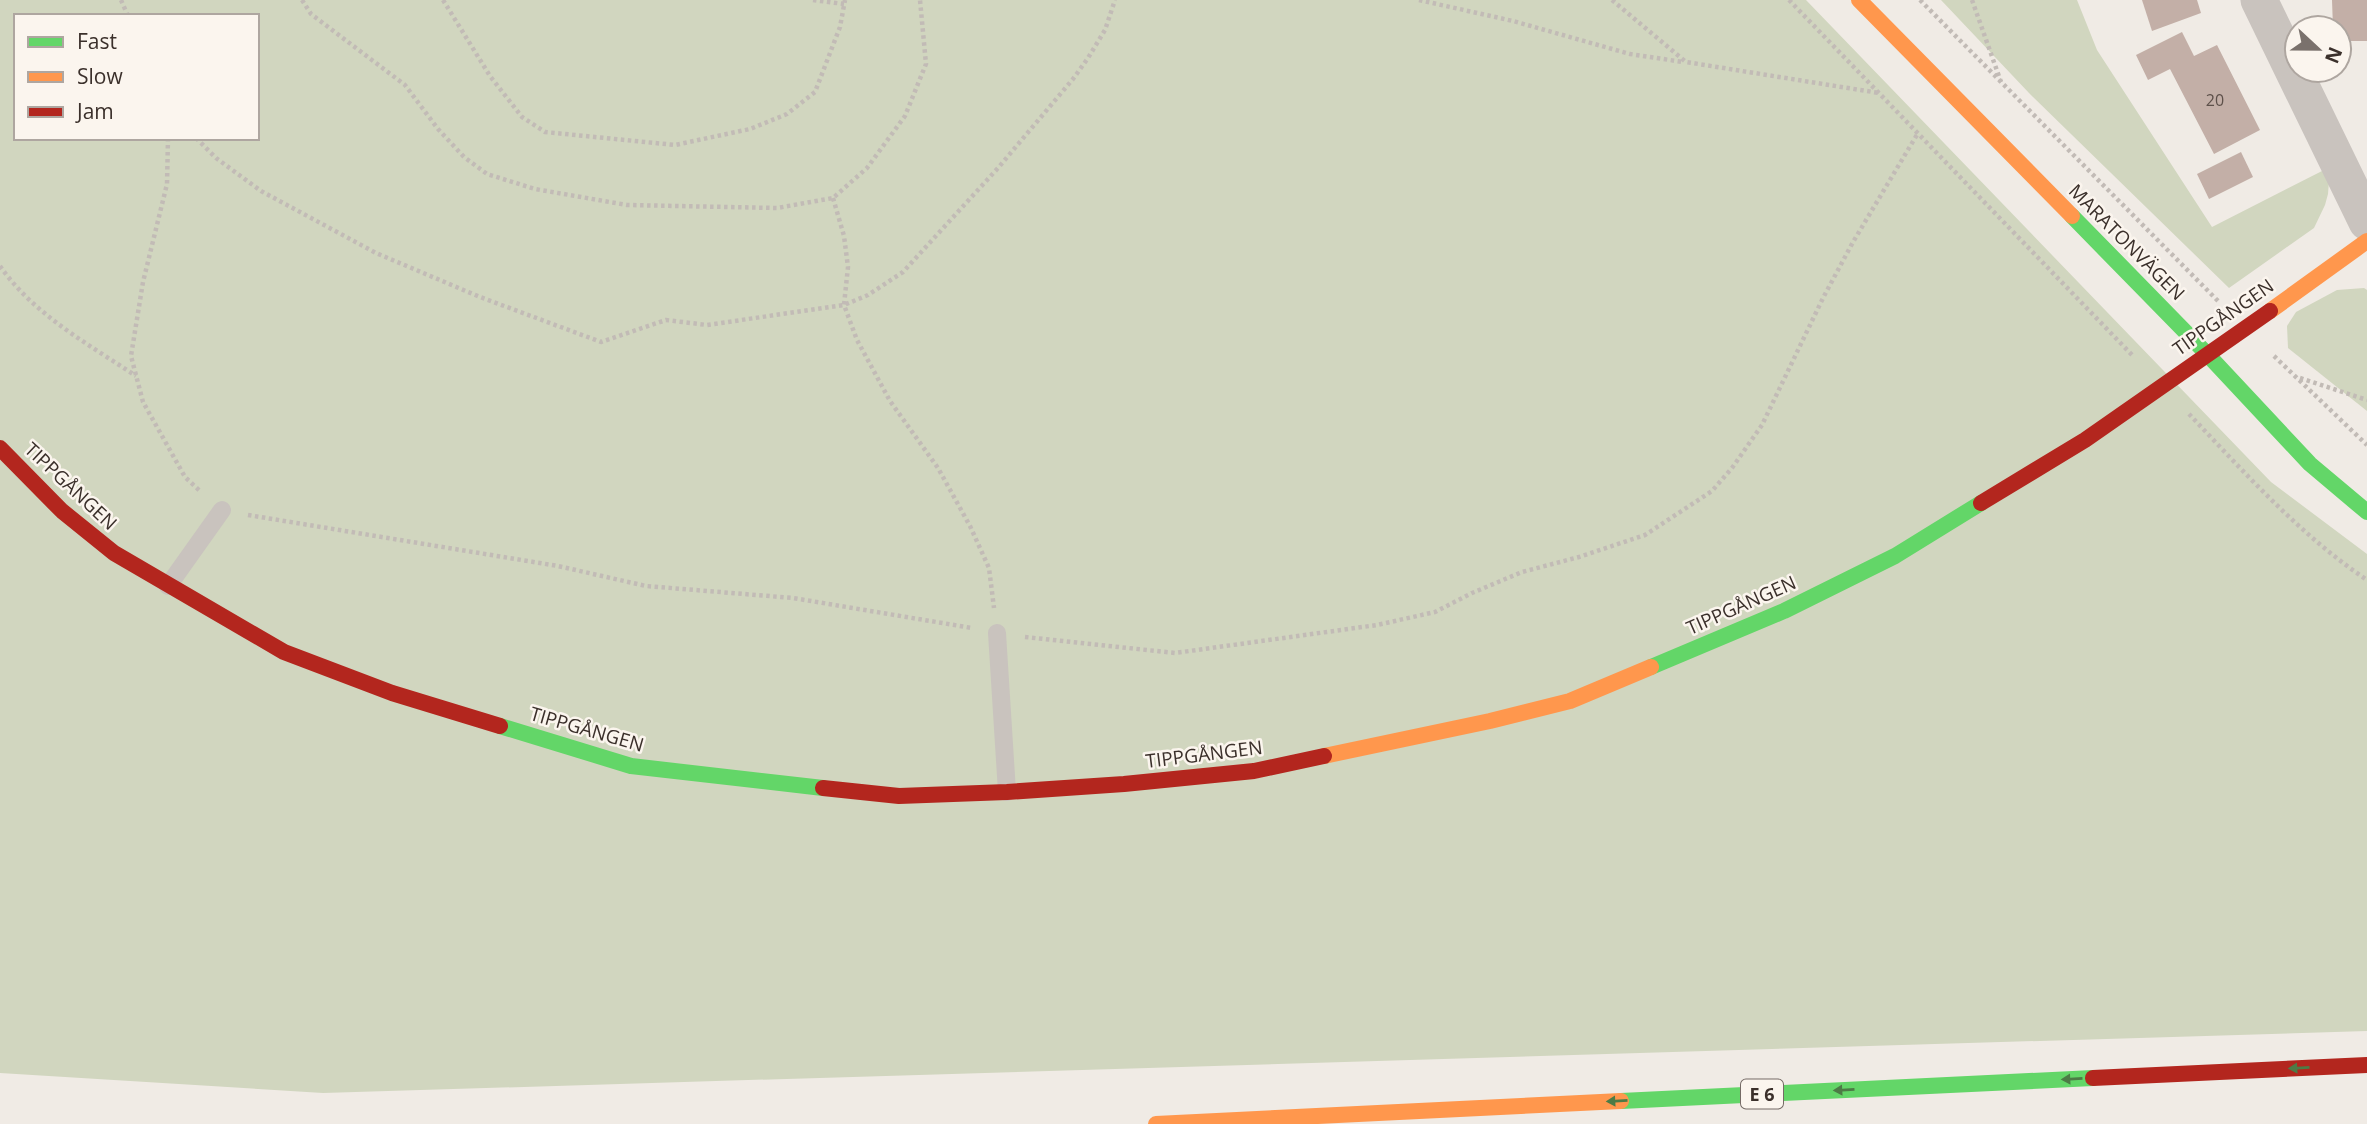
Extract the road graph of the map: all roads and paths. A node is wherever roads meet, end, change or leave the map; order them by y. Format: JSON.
{"nodes":[{"id":1,"x":302,"y":0,"type":"edge"},
{"id":2,"x":443,"y":0,"type":"edge"},
{"id":3,"x":813,"y":0,"type":"edge"},
{"id":4,"x":920,"y":0,"type":"edge"},
{"id":5,"x":1115,"y":0,"type":"edge"},
{"id":6,"x":1419,"y":0,"type":"edge"},
{"id":7,"x":1612,"y":0,"type":"edge"},
{"id":8,"x":1789,"y":0,"type":"edge"},
{"id":9,"x":1859,"y":0,"type":"edge"},
{"id":10,"x":1920,"y":0,"type":"edge"},
{"id":11,"x":1972,"y":0,"type":"edge"},
{"id":12,"x":2259,"y":0,"type":"edge"},
{"id":13,"x":844,"y":2,"type":"edge"},
{"id":14,"x":1686,"y":62,"type":"junction"},
{"id":15,"x":2001,"y":83,"type":"junction"},
{"id":16,"x":1880,"y":93,"type":"junction"},
{"id":17,"x":1919,"y":133,"type":"junction"},
{"id":18,"x":168,"y":140,"type":"edge"},
{"id":19,"x":198,"y":140,"type":"edge"},
{"id":20,"x":833,"y":198,"type":"junction"},
{"id":21,"x":2367,"y":222,"type":"edge"},
{"id":22,"x":2367,"y":241,"type":"edge"},
{"id":23,"x":0,"y":266,"type":"edge"},
{"id":24,"x":844,"y":305,"type":"junction"},
{"id":25,"x":2244,"y":328,"type":"junction"},
{"id":26,"x":2208,"y":355,"type":"junction"},
{"id":27,"x":136,"y":376,"type":"junction"},
{"id":28,"x":2296,"y":377,"type":"junction"},
{"id":29,"x":2161,"y":385,"type":"junction"},
{"id":30,"x":2367,"y":400,"type":"edge"},
{"id":31,"x":2367,"y":445,"type":"edge"},
{"id":32,"x":0,"y":448,"type":"edge"},
{"id":33,"x":222,"y":510,"type":"junction"},
{"id":34,"x":2367,"y":512,"type":"edge"},
{"id":35,"x":2367,"y":580,"type":"edge"},
{"id":36,"x":168,"y":586,"type":"junction"},
{"id":37,"x":997,"y":633,"type":"junction"},
{"id":38,"x":1007,"y":792,"type":"junction"},
{"id":39,"x":2367,"y":1065,"type":"edge"},
{"id":40,"x":1156,"y":1124,"type":"edge"}],
"edges":[{"from":1,"to":20,"type":"path"},
{"from":2,"to":13,"type":"path"},
{"from":3,"to":13,"type":"path"},
{"from":4,"to":20,"type":"path"},
{"from":5,"to":24,"type":"path"},
{"from":6,"to":14,"type":"path"},
{"from":7,"to":14,"type":"path"},
{"from":8,"to":16,"type":"path"},
{"from":9,"to":26,"type":"main road","name":"MARATONVÄGEN"},
{"from":10,"to":15,"type":"path"},
{"from":11,"to":15,"type":"path"},
{"from":12,"to":21,"type":"street"},
{"from":14,"to":16,"type":"path"},
{"from":15,"to":25,"type":"path"},
{"from":16,"to":17,"type":"path"},
{"from":17,"to":29,"type":"path"},
{"from":17,"to":37,"type":"path"},
{"from":18,"to":27,"type":"path"},
{"from":19,"to":24,"type":"path"},
{"from":20,"to":24,"type":"path"},
{"from":22,"to":25,"type":"main road","name":"TIPPGÅNGEN"},
{"from":23,"to":27,"type":"path"},
{"from":24,"to":37,"type":"path"},
{"from":25,"to":26,"type":"main road","name":"TIPPGÅNGEN"},
{"from":25,"to":28,"type":"path"},
{"from":26,"to":29,"type":"main road","name":"TIPPGÅNGEN"},
{"from":26,"to":34,"type":"main road","name":"MARATONVÄGEN"},
{"from":27,"to":33,"type":"path"},
{"from":28,"to":30,"type":"path"},
{"from":28,"to":31,"type":"path"},
{"from":29,"to":35,"type":"path"},
{"from":29,"to":38,"type":"main road","name":"TIPPGÅNGEN"},
{"from":32,"to":36,"type":"main road","name":"TIPPGÅNGEN"},
{"from":33,"to":36,"type":"lane"},
{"from":33,"to":37,"type":"path"},
{"from":36,"to":38,"type":"main road","name":"TIPPGÅNGEN"},
{"from":37,"to":38,"type":"lane"},
{"from":39,"to":40,"type":"main road","number":"E 6","one_way":true}]}
